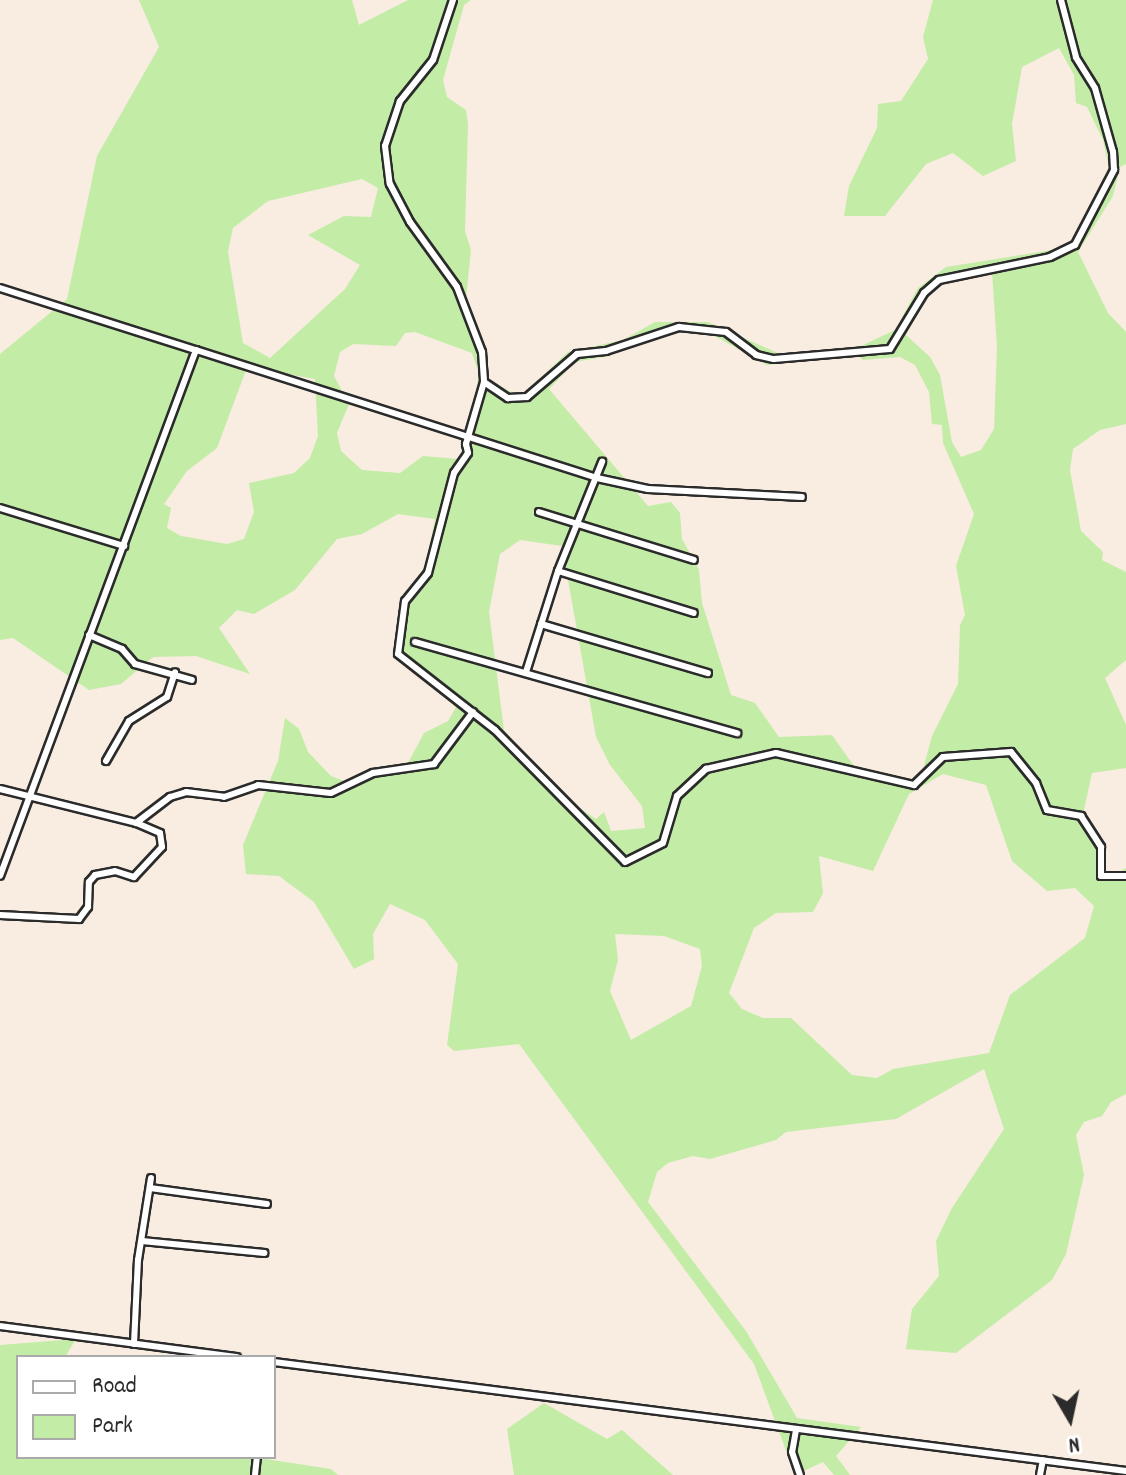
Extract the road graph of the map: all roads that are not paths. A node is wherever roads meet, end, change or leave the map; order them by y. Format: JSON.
{"nodes":[{"id":1,"x":453,"y":0,"type":"edge"},
{"id":2,"x":1061,"y":0,"type":"edge"},
{"id":3,"x":0,"y":288,"type":"edge"},
{"id":4,"x":196,"y":350,"type":"junction"},
{"id":5,"x":484,"y":382,"type":"junction"},
{"id":6,"x":468,"y":437,"type":"junction"},
{"id":7,"x":602,"y":462,"type":"dead end"},
{"id":8,"x":597,"y":478,"type":"junction"},
{"id":9,"x":802,"y":497,"type":"dead end"},
{"id":10,"x":0,"y":508,"type":"edge"},
{"id":11,"x":539,"y":512,"type":"dead end"},
{"id":12,"x":578,"y":524,"type":"junction"},
{"id":13,"x":124,"y":546,"type":"junction"},
{"id":14,"x":694,"y":560,"type":"dead end"},
{"id":15,"x":558,"y":571,"type":"junction"},
{"id":16,"x":694,"y":613,"type":"dead end"},
{"id":17,"x":541,"y":624,"type":"junction"},
{"id":18,"x":89,"y":635,"type":"junction"},
{"id":19,"x":415,"y":642,"type":"dead end"},
{"id":20,"x":175,"y":672,"type":"junction"},
{"id":21,"x":526,"y":672,"type":"junction"},
{"id":22,"x":708,"y":673,"type":"dead end"},
{"id":23,"x":192,"y":680,"type":"dead end"},
{"id":24,"x":473,"y":712,"type":"junction"},
{"id":25,"x":737,"y":733,"type":"dead end"},
{"id":26,"x":106,"y":761,"type":"dead end"},
{"id":27,"x":0,"y":789,"type":"edge"},
{"id":28,"x":27,"y":799,"type":"junction"},
{"id":29,"x":136,"y":823,"type":"junction"},
{"id":30,"x":0,"y":876,"type":"edge"},
{"id":31,"x":1126,"y":876,"type":"edge"},
{"id":32,"x":0,"y":915,"type":"edge"},
{"id":33,"x":151,"y":1178,"type":"dead end"},
{"id":34,"x":150,"y":1188,"type":"junction"},
{"id":35,"x":267,"y":1204,"type":"dead end"},
{"id":36,"x":142,"y":1241,"type":"junction"},
{"id":37,"x":264,"y":1253,"type":"dead end"},
{"id":38,"x":0,"y":1326,"type":"edge"},
{"id":39,"x":134,"y":1344,"type":"junction"},
{"id":40,"x":221,"y":1355,"type":"edge"},
{"id":41,"x":276,"y":1362,"type":"edge"},
{"id":42,"x":796,"y":1430,"type":"junction"},
{"id":43,"x":1043,"y":1460,"type":"junction"},
{"id":44,"x":1126,"y":1471,"type":"edge"},
{"id":45,"x":800,"y":1475,"type":"edge"},
{"id":46,"x":1040,"y":1475,"type":"edge"}],
"edges":[{"from":1,"to":5,"type":"street"},
{"from":2,"to":5,"type":"street"},
{"from":3,"to":4,"type":"street"},
{"from":4,"to":6,"type":"street"},
{"from":4,"to":13,"type":"street"},
{"from":5,"to":6,"type":"street"},
{"from":6,"to":8,"type":"street"},
{"from":6,"to":24,"type":"street"},
{"from":7,"to":8,"type":"street"},
{"from":8,"to":9,"type":"street"},
{"from":8,"to":12,"type":"street"},
{"from":10,"to":13,"type":"street"},
{"from":11,"to":12,"type":"street"},
{"from":12,"to":14,"type":"street"},
{"from":12,"to":15,"type":"street"},
{"from":13,"to":18,"type":"street"},
{"from":15,"to":16,"type":"street"},
{"from":15,"to":17,"type":"street"},
{"from":17,"to":21,"type":"street"},
{"from":17,"to":22,"type":"street"},
{"from":18,"to":20,"type":"street"},
{"from":18,"to":28,"type":"street"},
{"from":19,"to":21,"type":"street"},
{"from":20,"to":23,"type":"street"},
{"from":20,"to":26,"type":"street"},
{"from":21,"to":25,"type":"street"},
{"from":24,"to":29,"type":"street"},
{"from":24,"to":31,"type":"street"},
{"from":27,"to":28,"type":"street"},
{"from":28,"to":29,"type":"street"},
{"from":28,"to":30,"type":"street"},
{"from":29,"to":32,"type":"street"},
{"from":33,"to":34,"type":"street"},
{"from":34,"to":35,"type":"street"},
{"from":34,"to":36,"type":"street"},
{"from":36,"to":37,"type":"street"},
{"from":36,"to":39,"type":"street"},
{"from":38,"to":39,"type":"street"},
{"from":39,"to":40,"type":"street"},
{"from":41,"to":42,"type":"street"},
{"from":42,"to":43,"type":"street"},
{"from":42,"to":45,"type":"street"},
{"from":43,"to":44,"type":"street"},
{"from":43,"to":46,"type":"street"}]}
